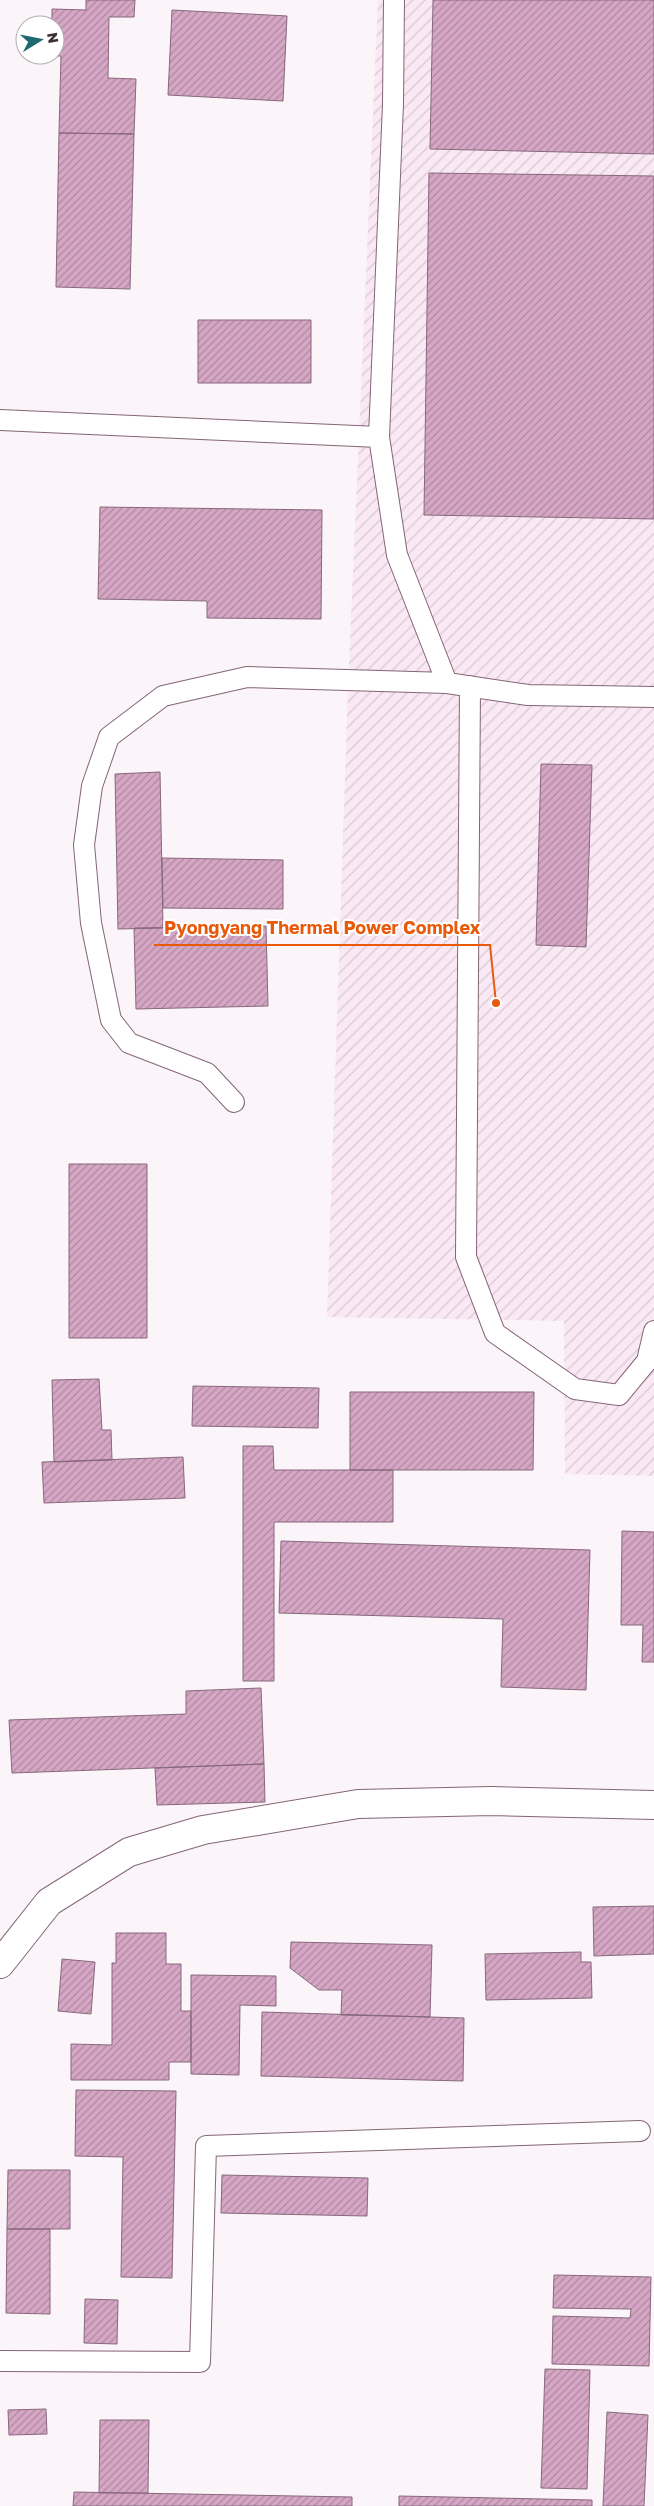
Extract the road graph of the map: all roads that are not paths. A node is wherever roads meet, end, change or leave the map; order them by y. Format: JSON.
{"nodes":[{"id":1,"x":394,"y":0,"type":"edge"},
{"id":2,"x":0,"y":420,"type":"edge"},
{"id":3,"x":379,"y":437,"type":"junction"},
{"id":4,"x":447,"y":682,"type":"junction"},
{"id":5,"x":470,"y":686,"type":"junction"},
{"id":6,"x":654,"y":697,"type":"edge"},
{"id":7,"x":234,"y":1102,"type":"dead end"},
{"id":8,"x":654,"y":1332,"type":"edge"},
{"id":9,"x":654,"y":1805,"type":"edge"},
{"id":10,"x":0,"y":1964,"type":"edge"},
{"id":11,"x":640,"y":2130,"type":"dead end"},
{"id":12,"x":0,"y":2361,"type":"edge"}],
"edges":[{"from":1,"to":3,"type":"lane"},
{"from":2,"to":3,"type":"lane"},
{"from":3,"to":4,"type":"lane"},
{"from":4,"to":5,"type":"lane"},
{"from":4,"to":7,"type":"lane"},
{"from":5,"to":6,"type":"lane"},
{"from":5,"to":8,"type":"lane"},
{"from":9,"to":10,"type":"street"},
{"from":11,"to":12,"type":"lane"}]}
